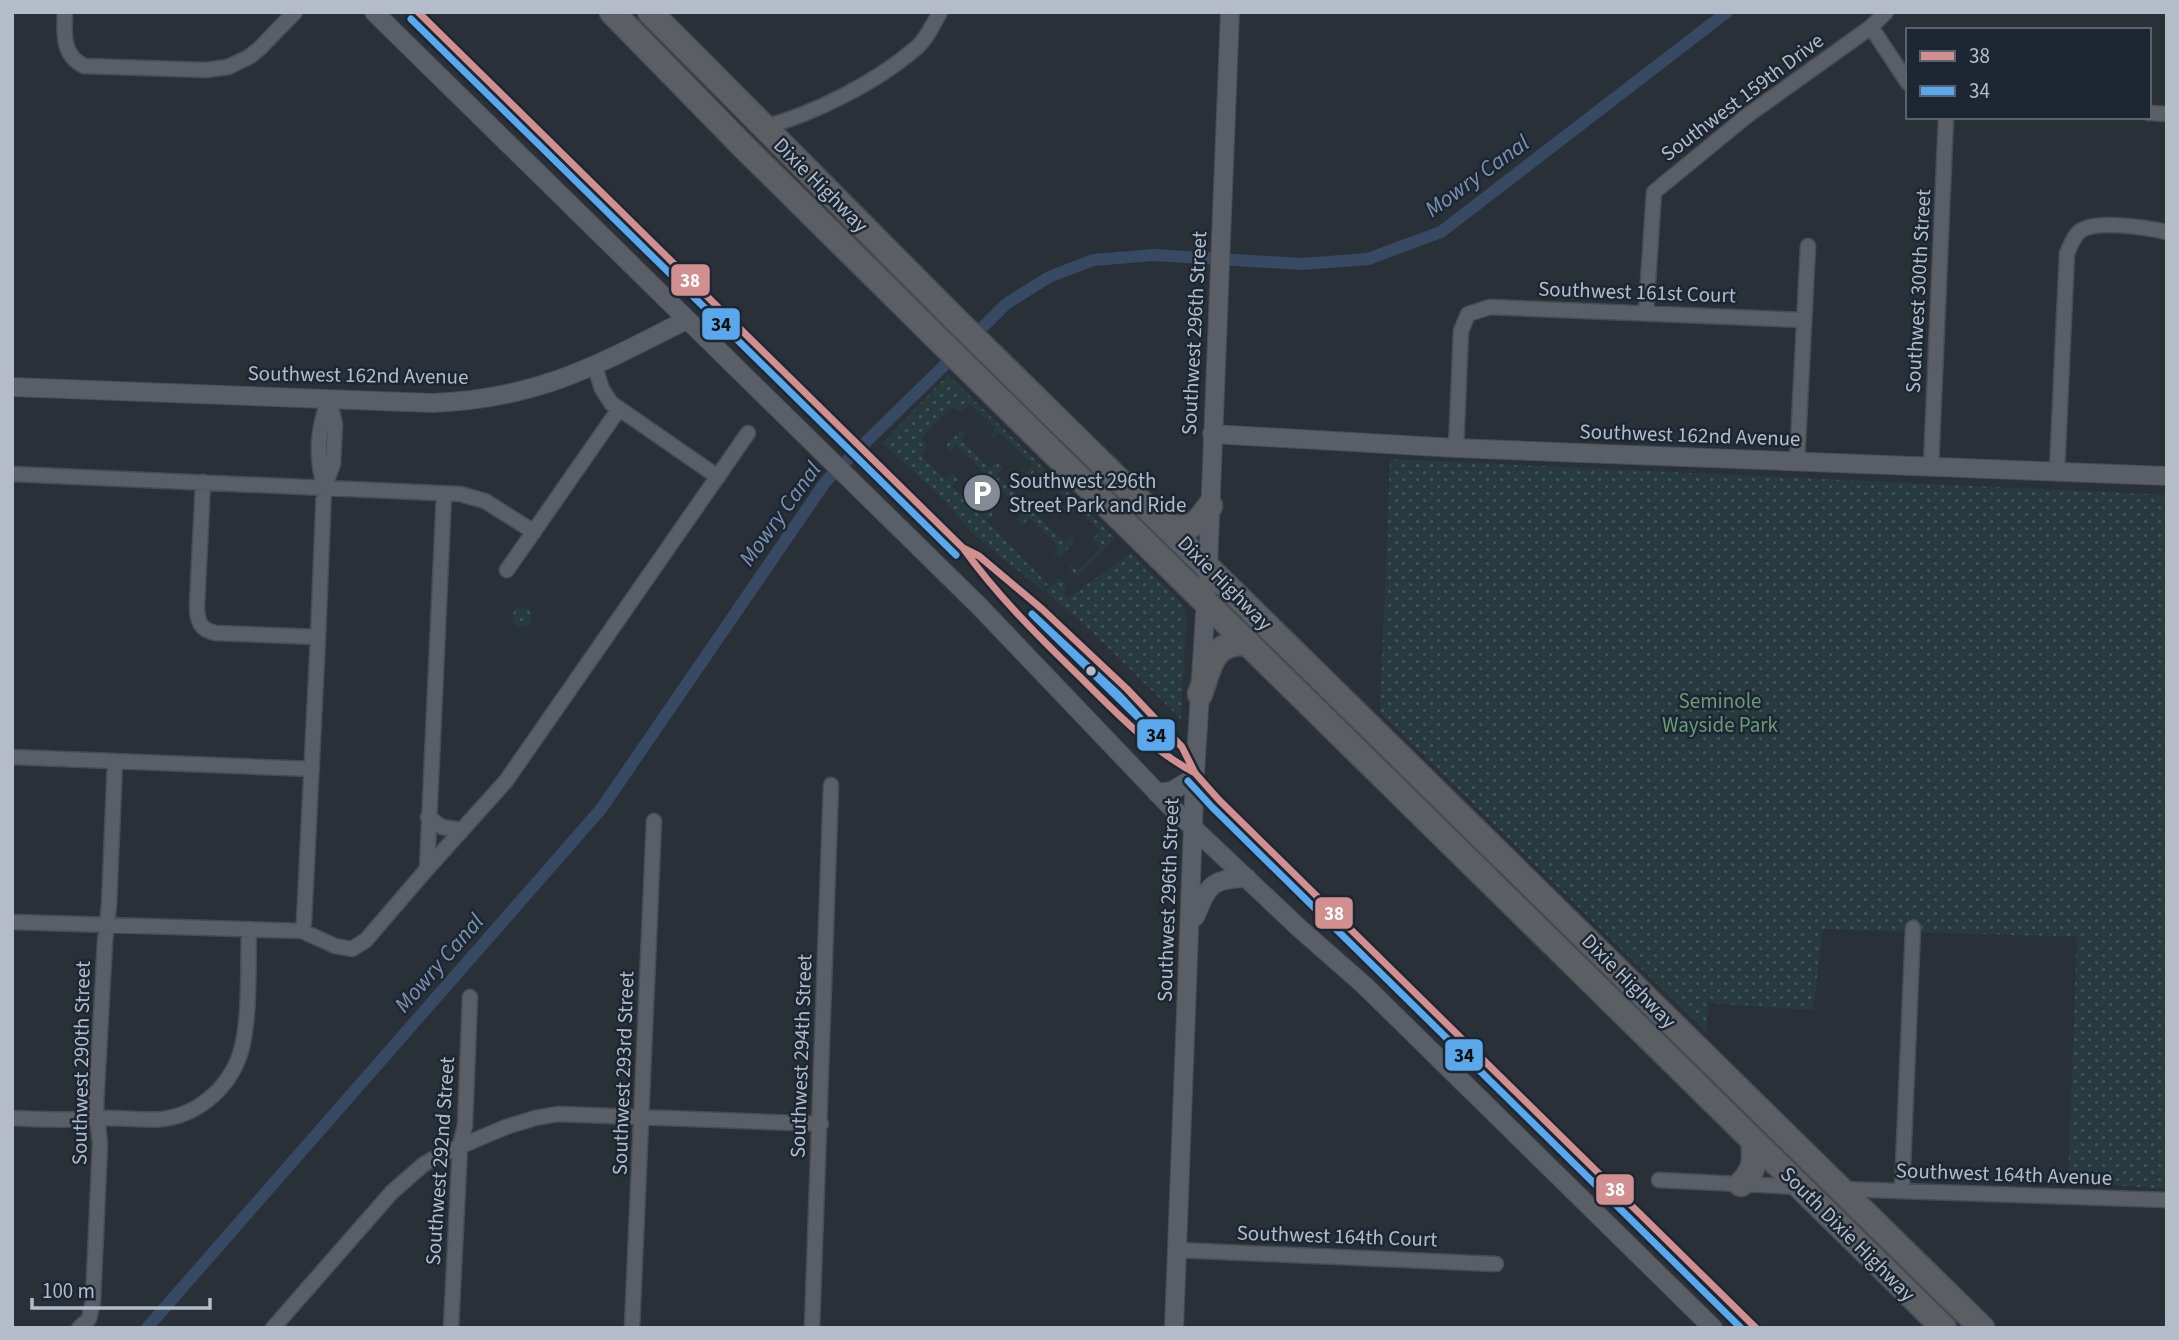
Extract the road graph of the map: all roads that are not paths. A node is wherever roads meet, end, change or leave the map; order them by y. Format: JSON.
{"nodes":[{"id":1,"x":65,"y":12,"type":"edge"},
{"id":2,"x":295,"y":12,"type":"edge"},
{"id":3,"x":374,"y":12,"type":"edge"},
{"id":4,"x":650,"y":12,"type":"edge"},
{"id":5,"x":940,"y":12,"type":"edge"},
{"id":6,"x":1230,"y":12,"type":"edge"},
{"id":7,"x":1886,"y":12,"type":"edge"},
{"id":8,"x":615,"y":15,"type":"edge"},
{"id":9,"x":1871,"y":27,"type":"junction"},
{"id":10,"x":1906,"y":80,"type":"edge"},
{"id":11,"x":1946,"y":119,"type":"edge"},
{"id":12,"x":764,"y":127,"type":"junction"},
{"id":13,"x":743,"y":146,"type":"junction"},
{"id":14,"x":2167,"y":232,"type":"edge"},
{"id":15,"x":1808,"y":246,"type":"dead end"},
{"id":16,"x":885,"y":249,"type":"junction"},
{"id":17,"x":1646,"y":312,"type":"junction"},
{"id":18,"x":686,"y":320,"type":"junction"},
{"id":19,"x":1804,"y":320,"type":"junction"},
{"id":20,"x":595,"y":367,"type":"junction"},
{"id":21,"x":12,"y":387,"type":"edge"},
{"id":22,"x":329,"y":399,"type":"junction"},
{"id":23,"x":619,"y":409,"type":"junction"},
{"id":24,"x":1025,"y":425,"type":"junction"},
{"id":25,"x":748,"y":433,"type":"dead end"},
{"id":26,"x":1212,"y":434,"type":"junction"},
{"id":27,"x":1456,"y":448,"type":"junction"},
{"id":28,"x":1797,"y":462,"type":"junction"},
{"id":29,"x":1931,"y":467,"type":"junction"},
{"id":30,"x":2057,"y":471,"type":"junction"},
{"id":31,"x":12,"y":474,"type":"edge"},
{"id":32,"x":2167,"y":476,"type":"edge"},
{"id":33,"x":718,"y":477,"type":"junction"},
{"id":34,"x":203,"y":482,"type":"junction"},
{"id":35,"x":324,"y":488,"type":"junction"},
{"id":36,"x":444,"y":493,"type":"junction"},
{"id":37,"x":1210,"y":506,"type":"junction"},
{"id":38,"x":1166,"y":526,"type":"junction"},
{"id":39,"x":534,"y":532,"type":"junction"},
{"id":40,"x":1208,"y":567,"type":"junction"},
{"id":41,"x":507,"y":570,"type":"dead end"},
{"id":42,"x":1206,"y":604,"type":"junction"},
{"id":43,"x":318,"y":637,"type":"junction"},
{"id":44,"x":1248,"y":643,"type":"junction"},
{"id":45,"x":1200,"y":694,"type":"junction"},
{"id":46,"x":1394,"y":750,"type":"junction"},
{"id":47,"x":12,"y":757,"type":"edge"},
{"id":48,"x":115,"y":761,"type":"junction"},
{"id":49,"x":312,"y":769,"type":"junction"},
{"id":50,"x":1375,"y":769,"type":"junction"},
{"id":51,"x":1195,"y":778,"type":"junction"},
{"id":52,"x":831,"y":785,"type":"dead end"},
{"id":53,"x":1157,"y":793,"type":"junction"},
{"id":54,"x":428,"y":817,"type":"junction"},
{"id":55,"x":654,"y":821,"type":"dead end"},
{"id":56,"x":1193,"y":827,"type":"junction"},
{"id":57,"x":462,"y":830,"type":"junction"},
{"id":58,"x":427,"y":869,"type":"junction"},
{"id":59,"x":1516,"y":869,"type":"junction"},
{"id":60,"x":1247,"y":878,"type":"junction"},
{"id":61,"x":1507,"y":899,"type":"junction"},
{"id":62,"x":12,"y":922,"type":"edge"},
{"id":63,"x":107,"y":925,"type":"junction"},
{"id":64,"x":1191,"y":927,"type":"junction"},
{"id":65,"x":249,"y":929,"type":"junction"},
{"id":66,"x":1913,"y":929,"type":"dead end"},
{"id":67,"x":302,"y":931,"type":"junction"},
{"id":68,"x":470,"y":997,"type":"dead end"},
{"id":69,"x":1653,"y":1005,"type":"junction"},
{"id":70,"x":1701,"y":1089,"type":"joint"},
{"id":71,"x":642,"y":1117,"type":"junction"},
{"id":72,"x":12,"y":1118,"type":"edge"},
{"id":73,"x":98,"y":1120,"type":"junction"},
{"id":74,"x":821,"y":1124,"type":"junction"},
{"id":75,"x":1748,"y":1134,"type":"junction"},
{"id":76,"x":460,"y":1146,"type":"junction"},
{"id":77,"x":1802,"y":1151,"type":"joint"},
{"id":78,"x":1659,"y":1180,"type":"dead end"},
{"id":79,"x":1741,"y":1184,"type":"junction"},
{"id":80,"x":1800,"y":1187,"type":"junction"},
{"id":81,"x":1840,"y":1189,"type":"junction"},
{"id":82,"x":1902,"y":1191,"type":"junction"},
{"id":83,"x":2167,"y":1200,"type":"edge"},
{"id":84,"x":1894,"y":1243,"type":"junction"},
{"id":85,"x":1177,"y":1250,"type":"junction"},
{"id":86,"x":1496,"y":1264,"type":"dead end"},
{"id":87,"x":83,"y":1325,"type":"edge"},
{"id":88,"x":273,"y":1328,"type":"edge"},
{"id":89,"x":451,"y":1328,"type":"edge"},
{"id":90,"x":632,"y":1328,"type":"edge"},
{"id":91,"x":812,"y":1328,"type":"edge"},
{"id":92,"x":1174,"y":1328,"type":"edge"},
{"id":93,"x":1713,"y":1328,"type":"edge"},
{"id":94,"x":1944,"y":1328,"type":"edge"},
{"id":95,"x":1982,"y":1328,"type":"edge"}],
"edges":[{"from":1,"to":2,"type":"street"},
{"from":3,"to":18,"type":"street"},
{"from":4,"to":12,"type":"highway","name":"Dixie Highway"},
{"from":5,"to":12,"type":"street"},
{"from":6,"to":26,"type":"street","name":"Southwest 296th Street"},
{"from":7,"to":9,"type":"street","name":"Southwest 159th Drive"},
{"from":8,"to":12,"type":"highway"},
{"from":8,"to":13,"type":"highway","name":"Dixie Highway"},
{"from":9,"to":10,"type":"street"},
{"from":9,"to":17,"type":"street","name":"Southwest 159th Drive"},
{"from":11,"to":29,"type":"street","name":"Southwest 300th Street"},
{"from":12,"to":16,"type":"highway","name":"Dixie Highway"},
{"from":13,"to":16,"type":"highway"},
{"from":13,"to":24,"type":"highway","name":"Dixie Highway"},
{"from":14,"to":30,"type":"street"},
{"from":15,"to":19,"type":"street"},
{"from":16,"to":38,"type":"highway","name":"Dixie Highway"},
{"from":17,"to":19,"type":"street","name":"Southwest 161st Court"},
{"from":17,"to":27,"type":"street","name":"Southwest 161st Court"},
{"from":18,"to":20,"type":"street","name":"Southwest 162nd Avenue"},
{"from":18,"to":53,"type":"street"},
{"from":19,"to":28,"type":"street"},
{"from":20,"to":22,"type":"street","name":"Southwest 162nd Avenue"},
{"from":20,"to":23,"type":"street"},
{"from":21,"to":22,"type":"street","name":"Southwest 162nd Avenue"},
{"from":22,"to":35,"type":"street"},
{"from":23,"to":33,"type":"street"},
{"from":23,"to":39,"type":"street"},
{"from":24,"to":40,"type":"highway"},
{"from":24,"to":42,"type":"highway","name":"Dixie Highway"},
{"from":25,"to":33,"type":"street"},
{"from":26,"to":27,"type":"street","name":"Southwest 162nd Avenue"},
{"from":26,"to":37,"type":"street","name":"Southwest 296th Street"},
{"from":27,"to":28,"type":"street","name":"Southwest 162nd Avenue"},
{"from":28,"to":29,"type":"street","name":"Southwest 162nd Avenue"},
{"from":29,"to":30,"type":"street","name":"Southwest 162nd Avenue"},
{"from":30,"to":32,"type":"street","name":"Southwest 162nd Avenue"},
{"from":31,"to":34,"type":"street"},
{"from":33,"to":57,"type":"street"},
{"from":34,"to":35,"type":"street"},
{"from":34,"to":43,"type":"street"},
{"from":35,"to":36,"type":"street"},
{"from":35,"to":43,"type":"street"},
{"from":36,"to":39,"type":"street"},
{"from":36,"to":54,"type":"street"},
{"from":37,"to":38,"type":"highway"},
{"from":37,"to":40,"type":"street","name":"Southwest 296th Street"},
{"from":38,"to":40,"type":"highway","name":"Dixie Highway"},
{"from":39,"to":41,"type":"street"},
{"from":40,"to":42,"type":"street","name":"Southwest 296th Street"},
{"from":40,"to":46,"type":"highway","name":"Dixie Highway"},
{"from":42,"to":44,"type":"highway","name":"Dixie Highway"},
{"from":42,"to":45,"type":"street","name":"Southwest 296th Street"},
{"from":42,"to":46,"type":"highway"},
{"from":43,"to":49,"type":"street"},
{"from":44,"to":45,"type":"highway"},
{"from":44,"to":50,"type":"highway","name":"Dixie Highway"},
{"from":45,"to":51,"type":"street","name":"Southwest 296th Street"},
{"from":46,"to":59,"type":"highway","name":"Dixie Highway"},
{"from":47,"to":48,"type":"street"},
{"from":48,"to":49,"type":"street"},
{"from":48,"to":63,"type":"street","name":"Southwest 290th Street"},
{"from":49,"to":67,"type":"street"},
{"from":50,"to":59,"type":"highway"},
{"from":50,"to":61,"type":"highway","name":"Dixie Highway"},
{"from":51,"to":53,"type":"street"},
{"from":51,"to":56,"type":"street","name":"Southwest 296th Street"},
{"from":52,"to":74,"type":"street","name":"Southwest 294th Street"},
{"from":53,"to":56,"type":"street"},
{"from":54,"to":57,"type":"street"},
{"from":54,"to":58,"type":"street"},
{"from":55,"to":71,"type":"street","name":"Southwest 293rd Street"},
{"from":56,"to":60,"type":"street"},
{"from":56,"to":64,"type":"street","name":"Southwest 296th Street"},
{"from":57,"to":58,"type":"street"},
{"from":58,"to":67,"type":"street"},
{"from":59,"to":69,"type":"highway","name":"Dixie Highway"},
{"from":60,"to":64,"type":"street"},
{"from":60,"to":93,"type":"street"},
{"from":61,"to":69,"type":"highway"},
{"from":61,"to":70,"type":"highway","name":"Dixie Highway"},
{"from":62,"to":63,"type":"street"},
{"from":63,"to":65,"type":"street"},
{"from":63,"to":73,"type":"street","name":"Southwest 290th Street"},
{"from":64,"to":85,"type":"street","name":"Southwest 296th Street"},
{"from":65,"to":67,"type":"street"},
{"from":65,"to":73,"type":"street"},
{"from":66,"to":82,"type":"street"},
{"from":68,"to":76,"type":"street","name":"Southwest 292nd Street"},
{"from":69,"to":77,"type":"highway","name":"Dixie Highway"},
{"from":70,"to":75,"type":"highway","name":"South Dixie Highway"},
{"from":71,"to":74,"type":"street"},
{"from":71,"to":76,"type":"street"},
{"from":71,"to":90,"type":"street","name":"Southwest 293rd Street"},
{"from":72,"to":73,"type":"street"},
{"from":73,"to":87,"type":"street","name":"Southwest 290th Street"},
{"from":74,"to":91,"type":"street","name":"Southwest 294th Street"},
{"from":75,"to":79,"type":"highway"},
{"from":75,"to":80,"type":"highway","name":"South Dixie Highway"},
{"from":75,"to":81,"type":"highway"},
{"from":76,"to":88,"type":"street"},
{"from":76,"to":89,"type":"street","name":"Southwest 292nd Street"},
{"from":77,"to":81,"type":"highway","name":"South Dixie Highway"},
{"from":78,"to":79,"type":"street"},
{"from":79,"to":80,"type":"street"},
{"from":80,"to":84,"type":"highway"},
{"from":80,"to":94,"type":"highway","name":"South Dixie Highway"},
{"from":81,"to":82,"type":"street","name":"Southwest 164th Avenue"},
{"from":81,"to":84,"type":"highway","name":"South Dixie Highway"},
{"from":82,"to":83,"type":"street","name":"Southwest 164th Avenue"},
{"from":84,"to":95,"type":"highway"},
{"from":85,"to":86,"type":"street","name":"Southwest 164th Court"},
{"from":85,"to":92,"type":"street","name":"Southwest 296th Street"}]}
